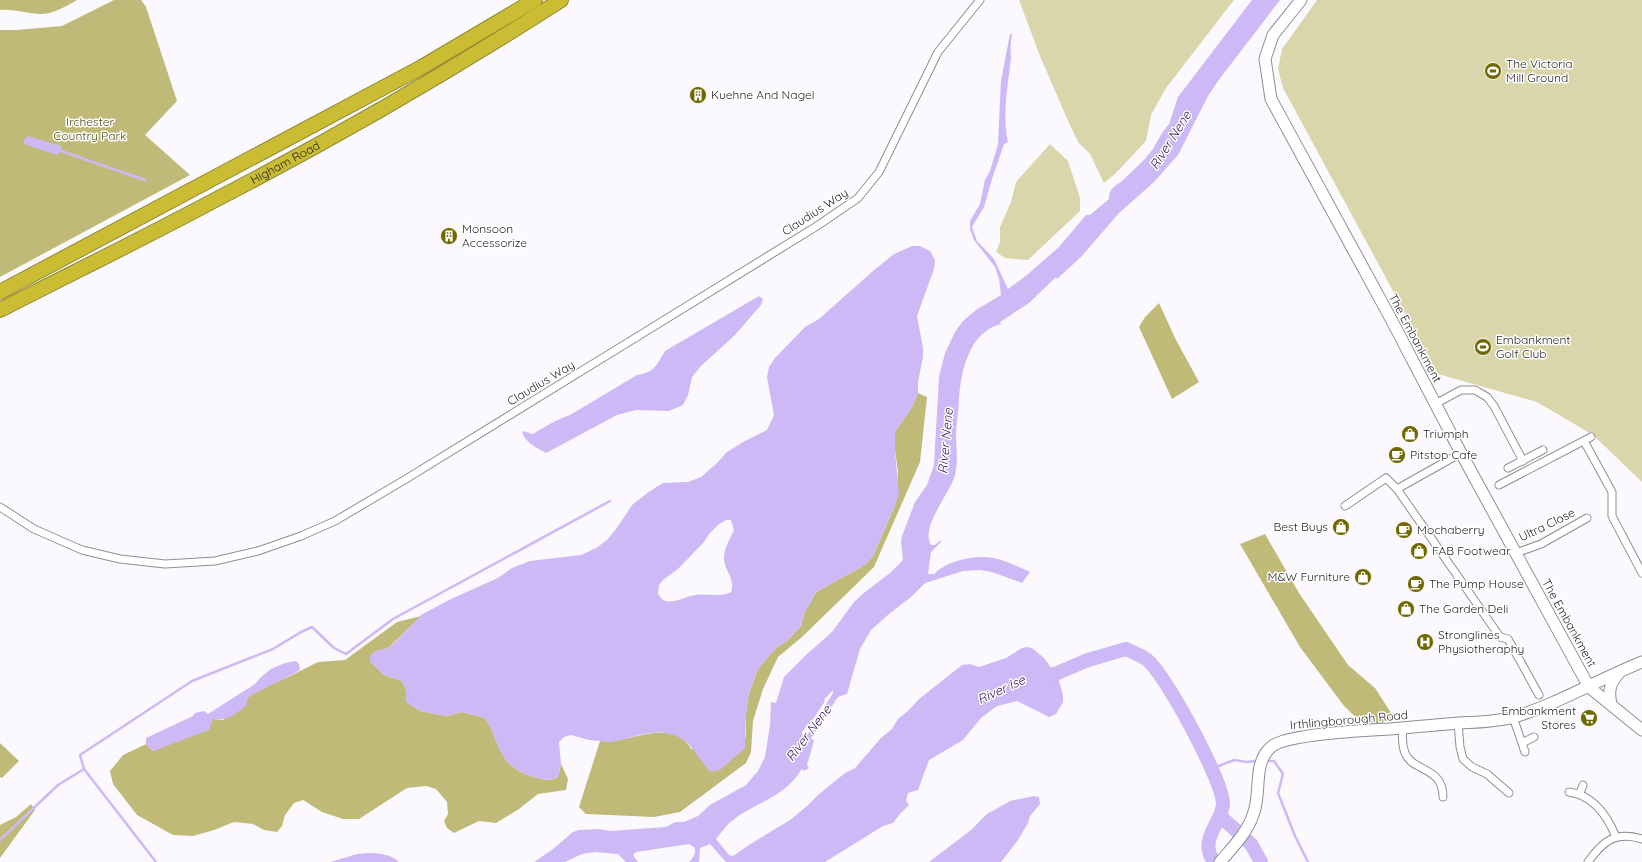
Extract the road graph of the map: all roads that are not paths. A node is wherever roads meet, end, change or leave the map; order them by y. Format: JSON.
{"nodes":[{"id":1,"x":536,"y":0,"type":"edge"},
{"id":2,"x":561,"y":0,"type":"edge"},
{"id":3,"x":980,"y":0,"type":"edge"},
{"id":4,"x":1301,"y":0,"type":"edge"},
{"id":5,"x":59,"y":280,"type":"junction"},
{"id":6,"x":0,"y":292,"type":"edge"},
{"id":7,"x":0,"y":310,"type":"edge"},
{"id":8,"x":0,"y":319,"type":"edge"},
{"id":9,"x":1435,"y":404,"type":"junction"},
{"id":10,"x":1591,"y":437,"type":"dead end"},
{"id":11,"x":1584,"y":441,"type":"junction"},
{"id":12,"x":1543,"y":450,"type":"dead end"},
{"id":13,"x":1461,"y":453,"type":"junction"},
{"id":14,"x":1523,"y":460,"type":"junction"},
{"id":15,"x":1508,"y":468,"type":"dead end"},
{"id":16,"x":1499,"y":485,"type":"dead end"},
{"id":17,"x":1398,"y":489,"type":"junction"},
{"id":18,"x":1345,"y":506,"type":"dead end"},
{"id":19,"x":0,"y":507,"type":"edge"},
{"id":20,"x":1587,"y":518,"type":"dead end"},
{"id":21,"x":1516,"y":553,"type":"junction"},
{"id":22,"x":1641,"y":568,"type":"edge"},
{"id":23,"x":1642,"y":662,"type":"edge"},
{"id":24,"x":1622,"y":670,"type":"junction"},
{"id":25,"x":1588,"y":686,"type":"junction"},
{"id":26,"x":1539,"y":695,"type":"dead end"},
{"id":27,"x":1611,"y":704,"type":"junction"},
{"id":28,"x":1513,"y":717,"type":"junction"},
{"id":29,"x":1458,"y":723,"type":"junction"},
{"id":30,"x":1403,"y":728,"type":"junction"},
{"id":31,"x":1642,"y":730,"type":"edge"},
{"id":32,"x":1534,"y":737,"type":"dead end"},
{"id":33,"x":1522,"y":742,"type":"junction"},
{"id":34,"x":1525,"y":752,"type":"dead end"},
{"id":35,"x":1583,"y":784,"type":"dead end"},
{"id":36,"x":1569,"y":792,"type":"dead end"},
{"id":37,"x":1509,"y":793,"type":"dead end"},
{"id":38,"x":1580,"y":793,"type":"junction"},
{"id":39,"x":1443,"y":797,"type":"dead end"},
{"id":40,"x":1616,"y":837,"type":"junction"},
{"id":41,"x":1642,"y":839,"type":"edge"},
{"id":42,"x":1220,"y":862,"type":"edge"},
{"id":43,"x":1588,"y":862,"type":"edge"}],
"edges":[{"from":1,"to":6,"type":"highway","name":"Higham Road"},
{"from":2,"to":5,"type":"highway","name":"Higham Road"},
{"from":3,"to":19,"type":"street","name":"Claudius Way"},
{"from":4,"to":9,"type":"main road","name":"The Embankment"},
{"from":5,"to":7,"type":"highway","name":"Higham Road"},
{"from":5,"to":8,"type":"highway"},
{"from":9,"to":13,"type":"main road","name":"The Embankment"},
{"from":9,"to":14,"type":"street"},
{"from":10,"to":11,"type":"street"},
{"from":11,"to":16,"type":"street"},
{"from":11,"to":22,"type":"street"},
{"from":12,"to":14,"type":"street"},
{"from":13,"to":17,"type":"street"},
{"from":13,"to":21,"type":"main road","name":"The Embankment"},
{"from":14,"to":15,"type":"street"},
{"from":17,"to":18,"type":"street"},
{"from":17,"to":26,"type":"street"},
{"from":20,"to":21,"type":"street","name":"Ultra Close"},
{"from":21,"to":25,"type":"main road","name":"The Embankment"},
{"from":23,"to":24,"type":"main road","name":"Irthlingborough Road"},
{"from":24,"to":25,"type":"main road","name":"Irthlingborough Road"},
{"from":24,"to":27,"type":"main road"},
{"from":25,"to":27,"type":"main road"},
{"from":25,"to":28,"type":"main road","name":"Irthlingborough Road"},
{"from":27,"to":31,"type":"main road"},
{"from":28,"to":29,"type":"main road","name":"Irthlingborough Road"},
{"from":28,"to":33,"type":"street"},
{"from":29,"to":30,"type":"main road","name":"Irthlingborough Road"},
{"from":29,"to":37,"type":"street"},
{"from":30,"to":39,"type":"street"},
{"from":30,"to":42,"type":"main road","name":"Irthlingborough Road"},
{"from":32,"to":33,"type":"street"},
{"from":33,"to":34,"type":"street"},
{"from":35,"to":38,"type":"street"},
{"from":36,"to":38,"type":"street"},
{"from":38,"to":40,"type":"street"},
{"from":40,"to":41,"type":"street"},
{"from":40,"to":43,"type":"street"}]}
